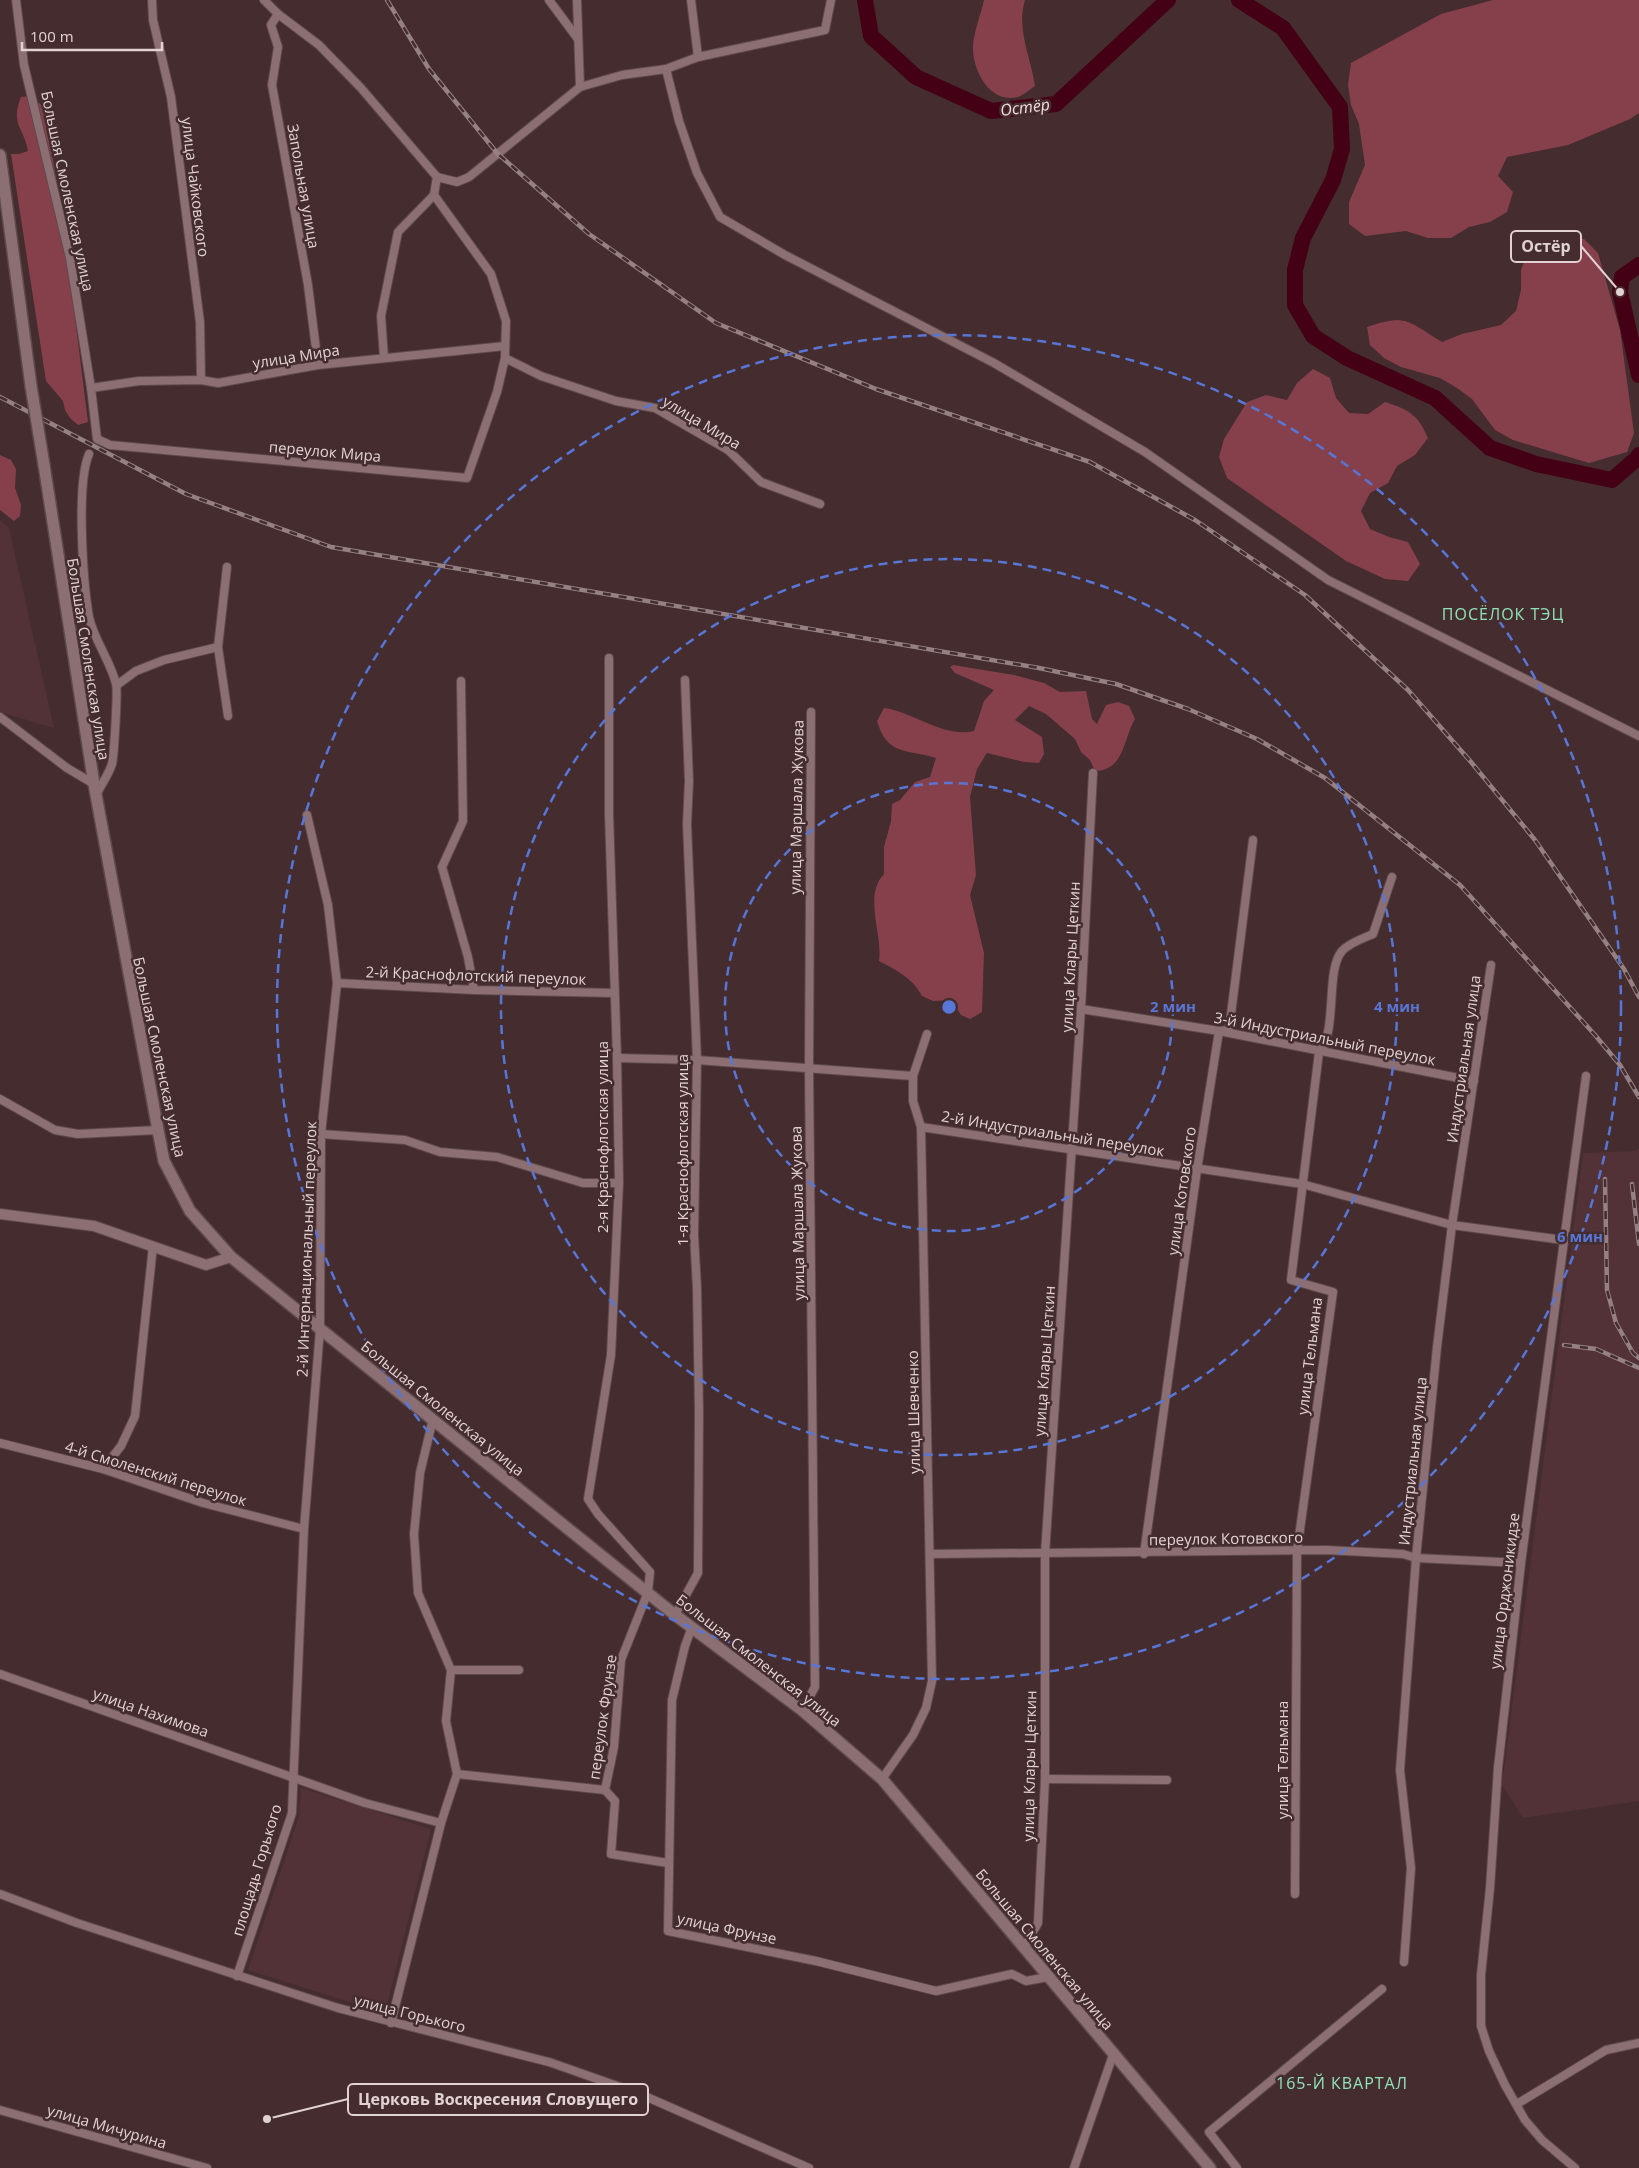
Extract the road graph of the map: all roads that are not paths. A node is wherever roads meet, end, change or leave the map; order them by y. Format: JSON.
{"nodes":[{"id":1,"x":16,"y":0,"type":"edge"},
{"id":2,"x":152,"y":0,"type":"edge"},
{"id":3,"x":264,"y":0,"type":"edge"},
{"id":4,"x":549,"y":0,"type":"edge"},
{"id":5,"x":577,"y":0,"type":"edge"},
{"id":6,"x":691,"y":0,"type":"edge"},
{"id":7,"x":831,"y":0,"type":"edge"},
{"id":8,"x":278,"y":14,"type":"junction"},
{"id":9,"x":578,"y":39,"type":"junction"},
{"id":10,"x":698,"y":57,"type":"junction"},
{"id":11,"x":666,"y":69,"type":"junction"},
{"id":12,"x":580,"y":87,"type":"junction"},
{"id":13,"x":0,"y":155,"type":"edge"},
{"id":14,"x":437,"y":177,"type":"junction"},
{"id":15,"x":434,"y":195,"type":"junction"},
{"id":16,"x":505,"y":346,"type":"junction"},
{"id":17,"x":384,"y":357,"type":"junction"},
{"id":18,"x":505,"y":358,"type":"junction"},
{"id":19,"x":318,"y":365,"type":"junction"},
{"id":20,"x":201,"y":380,"type":"junction"},
{"id":21,"x":91,"y":388,"type":"junction"},
{"id":22,"x":88,"y":454,"type":"dead end"},
{"id":23,"x":820,"y":504,"type":"dead end"},
{"id":24,"x":228,"y":566,"type":"dead end"},
{"id":25,"x":218,"y":647,"type":"junction"},
{"id":26,"x":609,"y":658,"type":"dead end"},
{"id":27,"x":685,"y":680,"type":"dead end"},
{"id":28,"x":461,"y":681,"type":"dead end"},
{"id":29,"x":117,"y":685,"type":"junction"},
{"id":30,"x":811,"y":712,"type":"dead end"},
{"id":31,"x":228,"y":716,"type":"dead end"},
{"id":32,"x":0,"y":717,"type":"edge"},
{"id":33,"x":1639,"y":736,"type":"edge"},
{"id":34,"x":1093,"y":773,"type":"dead end"},
{"id":35,"x":95,"y":789,"type":"junction"},
{"id":36,"x":307,"y":815,"type":"dead end"},
{"id":37,"x":1253,"y":840,"type":"dead end"},
{"id":38,"x":1392,"y":876,"type":"dead end"},
{"id":39,"x":1491,"y":965,"type":"dead end"},
{"id":40,"x":337,"y":983,"type":"junction"},
{"id":41,"x":474,"y":990,"type":"junction"},
{"id":42,"x":614,"y":993,"type":"junction"},
{"id":43,"x":1081,"y":1009,"type":"junction"},
{"id":44,"x":1219,"y":1031,"type":"junction"},
{"id":45,"x":927,"y":1034,"type":"dead end"},
{"id":46,"x":1319,"y":1052,"type":"junction"},
{"id":47,"x":618,"y":1058,"type":"junction"},
{"id":48,"x":697,"y":1060,"type":"junction"},
{"id":49,"x":809,"y":1068,"type":"junction"},
{"id":50,"x":913,"y":1076,"type":"junction"},
{"id":51,"x":1586,"y":1076,"type":"dead end"},
{"id":52,"x":1474,"y":1082,"type":"junction"},
{"id":53,"x":0,"y":1099,"type":"edge"},
{"id":54,"x":921,"y":1126,"type":"junction"},
{"id":55,"x":158,"y":1130,"type":"junction"},
{"id":56,"x":321,"y":1134,"type":"junction"},
{"id":57,"x":1072,"y":1150,"type":"junction"},
{"id":58,"x":1197,"y":1170,"type":"junction"},
{"id":59,"x":620,"y":1183,"type":"junction"},
{"id":60,"x":1302,"y":1184,"type":"junction"},
{"id":61,"x":0,"y":1214,"type":"edge"},
{"id":62,"x":1452,"y":1224,"type":"junction"},
{"id":63,"x":1563,"y":1240,"type":"junction"},
{"id":64,"x":153,"y":1246,"type":"junction"},
{"id":65,"x":232,"y":1257,"type":"junction"},
{"id":66,"x":320,"y":1329,"type":"junction"},
{"id":67,"x":433,"y":1419,"type":"junction"},
{"id":68,"x":0,"y":1443,"type":"edge"},
{"id":69,"x":103,"y":1468,"type":"junction"},
{"id":70,"x":304,"y":1529,"type":"junction"},
{"id":71,"x":1296,"y":1551,"type":"junction"},
{"id":72,"x":930,"y":1554,"type":"junction"},
{"id":73,"x":1045,"y":1554,"type":"junction"},
{"id":74,"x":1144,"y":1554,"type":"junction"},
{"id":75,"x":1416,"y":1558,"type":"junction"},
{"id":76,"x":1521,"y":1563,"type":"junction"},
{"id":77,"x":648,"y":1592,"type":"junction"},
{"id":78,"x":675,"y":1614,"type":"junction"},
{"id":79,"x":692,"y":1627,"type":"junction"},
{"id":80,"x":451,"y":1670,"type":"junction"},
{"id":81,"x":519,"y":1670,"type":"dead end"},
{"id":82,"x":0,"y":1674,"type":"edge"},
{"id":83,"x":802,"y":1710,"type":"junction"},
{"id":84,"x":456,"y":1774,"type":"junction"},
{"id":85,"x":293,"y":1777,"type":"junction"},
{"id":86,"x":882,"y":1779,"type":"junction"},
{"id":87,"x":1045,"y":1779,"type":"junction"},
{"id":88,"x":1167,"y":1780,"type":"dead end"},
{"id":89,"x":605,"y":1790,"type":"junction"},
{"id":90,"x":441,"y":1823,"type":"junction"},
{"id":91,"x":668,"y":1863,"type":"junction"},
{"id":92,"x":0,"y":1894,"type":"edge"},
{"id":93,"x":1295,"y":1894,"type":"dead end"},
{"id":94,"x":1024,"y":1948,"type":"junction"},
{"id":95,"x":1404,"y":1962,"type":"dead end"},
{"id":96,"x":237,"y":1976,"type":"junction"},
{"id":97,"x":1048,"y":1977,"type":"junction"},
{"id":98,"x":1382,"y":1989,"type":"dead end"},
{"id":99,"x":391,"y":2023,"type":"junction"},
{"id":100,"x":1639,"y":2043,"type":"edge"},
{"id":101,"x":1114,"y":2052,"type":"junction"},
{"id":102,"x":1517,"y":2104,"type":"junction"},
{"id":103,"x":0,"y":2110,"type":"edge"},
{"id":104,"x":207,"y":2168,"type":"edge"},
{"id":105,"x":809,"y":2168,"type":"edge"},
{"id":106,"x":1074,"y":2168,"type":"edge"},
{"id":107,"x":1210,"y":2168,"type":"edge"},
{"id":108,"x":1237,"y":2168,"type":"edge"},
{"id":109,"x":1575,"y":2168,"type":"edge"}],
"edges":[{"from":1,"to":21,"type":"street","name":"Большая Смоленская улица"},
{"from":2,"to":20,"type":"street","name":"улица Чайковского"},
{"from":3,"to":8,"type":"street"},
{"from":4,"to":9,"type":"street"},
{"from":5,"to":9,"type":"street"},
{"from":6,"to":10,"type":"street"},
{"from":7,"to":10,"type":"street"},
{"from":8,"to":14,"type":"street"},
{"from":8,"to":19,"type":"street","name":"Запольная улица"},
{"from":9,"to":12,"type":"street"},
{"from":10,"to":11,"type":"street"},
{"from":11,"to":12,"type":"street"},
{"from":11,"to":33,"type":"street"},
{"from":12,"to":14,"type":"street"},
{"from":13,"to":35,"type":"main road","name":"Большая Смоленская улица","bridge":true},
{"from":14,"to":15,"type":"street"},
{"from":15,"to":16,"type":"street","name":"переулок Мира"},
{"from":15,"to":17,"type":"street"},
{"from":16,"to":17,"type":"street","name":"улица Мира"},
{"from":16,"to":18,"type":"street","name":"переулок Мира"},
{"from":17,"to":19,"type":"street","name":"улица Мира"},
{"from":18,"to":21,"type":"street","name":"переулок Мира"},
{"from":18,"to":23,"type":"street","name":"улица Мира"},
{"from":19,"to":20,"type":"street","name":"улица Мира"},
{"from":20,"to":21,"type":"street","name":"улица Мира"},
{"from":22,"to":29,"type":"street"},
{"from":24,"to":25,"type":"street"},
{"from":25,"to":29,"type":"street"},
{"from":25,"to":31,"type":"street"},
{"from":26,"to":42,"type":"street","name":"2-я Краснофлотская улица"},
{"from":27,"to":48,"type":"street","name":"1-я Краснофлотская улица"},
{"from":28,"to":41,"type":"street"},
{"from":29,"to":35,"type":"street"},
{"from":30,"to":49,"type":"street","name":"улица Маршала Жукова"},
{"from":32,"to":35,"type":"street"},
{"from":34,"to":43,"type":"street","name":"улица Клары Цеткин"},
{"from":35,"to":55,"type":"main road","name":"Большая Смоленская улица"},
{"from":36,"to":40,"type":"street","name":"2-й Интернациональный переулок"},
{"from":37,"to":44,"type":"street","name":"улица Котовского"},
{"from":38,"to":46,"type":"street","name":"улица Тельмана"},
{"from":39,"to":52,"type":"street","name":"Индустриальная улица"},
{"from":40,"to":41,"type":"street","name":"2-й Краснофлотский переулок"},
{"from":40,"to":56,"type":"street","name":"2-й Интернациональный переулок"},
{"from":41,"to":42,"type":"street","name":"2-й Краснофлотский переулок"},
{"from":42,"to":47,"type":"street","name":"2-я Краснофлотская улица"},
{"from":43,"to":44,"type":"street","name":"3-й Индустриальный переулок"},
{"from":43,"to":57,"type":"street","name":"улица Клары Цеткин"},
{"from":44,"to":46,"type":"street","name":"3-й Индустриальный переулок"},
{"from":44,"to":58,"type":"street","name":"улица Котовского"},
{"from":45,"to":50,"type":"street","name":"улица Шевченко"},
{"from":46,"to":52,"type":"street","name":"3-й Индустриальный переулок"},
{"from":46,"to":60,"type":"street","name":"улица Тельмана"},
{"from":47,"to":48,"type":"street"},
{"from":47,"to":59,"type":"street","name":"2-я Краснофлотская улица"},
{"from":48,"to":49,"type":"street"},
{"from":48,"to":78,"type":"street","name":"1-я Краснофлотская улица"},
{"from":49,"to":50,"type":"street"},
{"from":49,"to":83,"type":"street","name":"улица Маршала Жукова"},
{"from":50,"to":54,"type":"street","name":"улица Шевченко"},
{"from":51,"to":63,"type":"street","name":"улица Орджоникидзе"},
{"from":52,"to":62,"type":"street","name":"Индустриальная улица"},
{"from":53,"to":55,"type":"street"},
{"from":54,"to":57,"type":"street","name":"2-й Индустриальный переулок"},
{"from":54,"to":72,"type":"street","name":"улица Шевченко"},
{"from":55,"to":65,"type":"main road","name":"Большая Смоленская улица"},
{"from":56,"to":59,"type":"street"},
{"from":56,"to":66,"type":"street","name":"2-й Интернациональный переулок"},
{"from":57,"to":58,"type":"street","name":"2-й Индустриальный переулок"},
{"from":57,"to":73,"type":"street","name":"улица Клары Цеткин"},
{"from":58,"to":60,"type":"street","name":"2-й Индустриальный переулок"},
{"from":58,"to":74,"type":"street","name":"улица Котовского"},
{"from":59,"to":77,"type":"street","name":"2-я Краснофлотская улица"},
{"from":60,"to":62,"type":"street","name":"2-й Индустриальный переулок"},
{"from":60,"to":71,"type":"street","name":"улица Тельмана"},
{"from":61,"to":64,"type":"street"},
{"from":62,"to":63,"type":"street","name":"2-й Индустриальный переулок"},
{"from":62,"to":75,"type":"street","name":"Индустриальная улица"},
{"from":63,"to":76,"type":"street","name":"улица Орджоникидзе"},
{"from":64,"to":65,"type":"street"},
{"from":64,"to":69,"type":"street"},
{"from":65,"to":66,"type":"main road","name":"Большая Смоленская улица"},
{"from":66,"to":67,"type":"main road","name":"Большая Смоленская улица"},
{"from":66,"to":70,"type":"street","name":"2-й Интернациональный переулок"},
{"from":67,"to":77,"type":"main road","name":"Большая Смоленская улица"},
{"from":67,"to":80,"type":"street"},
{"from":68,"to":69,"type":"street","name":"4-й Смоленский переулок"},
{"from":69,"to":70,"type":"street","name":"4-й Смоленский переулок"},
{"from":70,"to":85,"type":"street","name":"2-й Интернациональный переулок"},
{"from":71,"to":74,"type":"street","name":"переулок Котовского"},
{"from":71,"to":75,"type":"street","name":"переулок Котовского"},
{"from":71,"to":93,"type":"street","name":"улица Тельмана"},
{"from":72,"to":73,"type":"street","name":"переулок Котовского"},
{"from":72,"to":86,"type":"street","name":"улица Шевченко"},
{"from":73,"to":74,"type":"street","name":"переулок Котовского"},
{"from":73,"to":87,"type":"street","name":"улица Клары Цеткин"},
{"from":75,"to":76,"type":"street","name":"переулок Котовского"},
{"from":75,"to":95,"type":"street","name":"Индустриальная улица"},
{"from":76,"to":102,"type":"street","name":"улица Орджоникидзе"},
{"from":77,"to":78,"type":"main road","name":"Большая Смоленская улица"},
{"from":77,"to":89,"type":"street","name":"переулок Фрунзе"},
{"from":78,"to":79,"type":"main road","name":"Большая Смоленская улица"},
{"from":79,"to":83,"type":"main road","name":"Большая Смоленская улица"},
{"from":79,"to":91,"type":"street","name":"улица Фрунзе"},
{"from":80,"to":81,"type":"street"},
{"from":80,"to":84,"type":"street"},
{"from":82,"to":85,"type":"street","name":"улица Нахимова"},
{"from":83,"to":86,"type":"main road","name":"Большая Смоленская улица"},
{"from":84,"to":89,"type":"street","name":"переулок Фрунзе"},
{"from":84,"to":90,"type":"street"},
{"from":85,"to":90,"type":"street"},
{"from":85,"to":96,"type":"street","name":"площадь Горького"},
{"from":86,"to":94,"type":"main road","name":"Большая Смоленская улица"},
{"from":87,"to":88,"type":"street"},
{"from":87,"to":94,"type":"street","name":"улица Клары Цеткин"},
{"from":89,"to":91,"type":"street","name":"переулок Фрунзе"},
{"from":90,"to":99,"type":"street"},
{"from":91,"to":97,"type":"street","name":"улица Фрунзе"},
{"from":92,"to":96,"type":"street","name":"улица Горького"},
{"from":94,"to":97,"type":"main road","name":"Большая Смоленская улица"},
{"from":96,"to":99,"type":"street","name":"улица Горького"},
{"from":97,"to":101,"type":"main road","name":"Большая Смоленская улица"},
{"from":98,"to":108,"type":"street"},
{"from":99,"to":105,"type":"street","name":"улица Горького"},
{"from":100,"to":102,"type":"street"},
{"from":101,"to":106,"type":"street"},
{"from":101,"to":107,"type":"main road","name":"Большая Смоленская улица"},
{"from":102,"to":109,"type":"street","name":"улица Орджоникидзе"},
{"from":103,"to":104,"type":"street","name":"улица Мичурина"}]}
